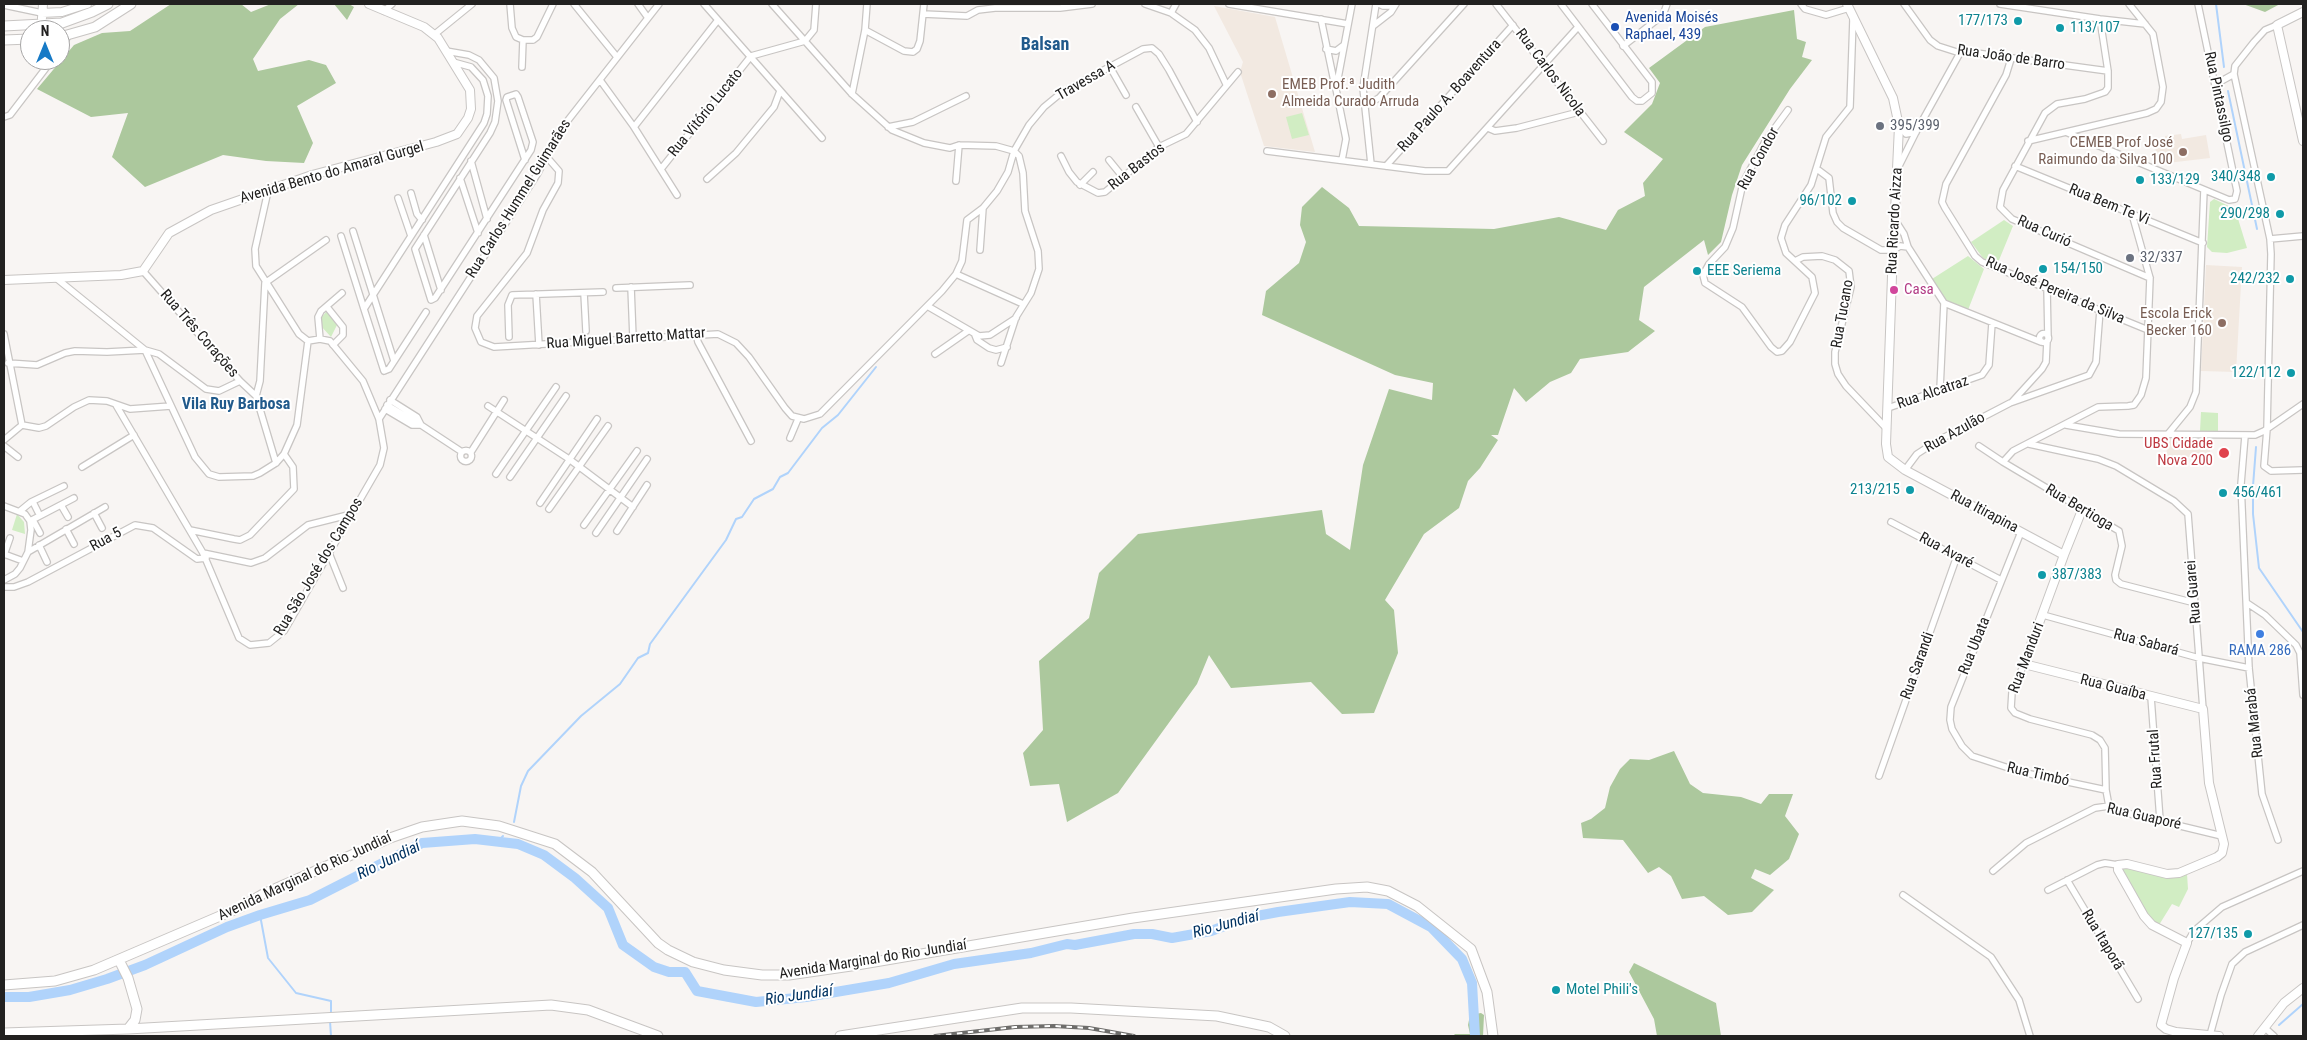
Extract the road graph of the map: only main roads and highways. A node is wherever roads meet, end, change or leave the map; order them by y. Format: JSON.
{"nodes":[{"id":1,"x":110,"y":4,"type":"edge"},
{"id":2,"x":124,"y":7,"type":"edge"},
{"id":3,"x":4,"y":26,"type":"edge"},
{"id":4,"x":70,"y":35,"type":"edge"},
{"id":5,"x":20,"y":39,"type":"edge"},
{"id":6,"x":4,"y":40,"type":"edge"},
{"id":7,"x":121,"y":962,"type":"junction"},
{"id":8,"x":4,"y":985,"type":"edge"},
{"id":9,"x":128,"y":1029,"type":"junction"},
{"id":10,"x":4,"y":1033,"type":"edge"},
{"id":11,"x":658,"y":1036,"type":"edge"},
{"id":12,"x":840,"y":1036,"type":"edge"},
{"id":13,"x":1284,"y":1036,"type":"edge"},
{"id":14,"x":1493,"y":1036,"type":"edge"}],
"edges":[{"from":1,"to":2,"type":"main road"},
{"from":1,"to":3,"type":"main road"},
{"from":2,"to":4,"type":"main road"},
{"from":5,"to":6,"type":"main road"},
{"from":7,"to":8,"type":"main road","name":"Avenida Marginal do Rio Jundiaí"},
{"from":7,"to":9,"type":"main road"},
{"from":7,"to":14,"type":"main road","name":"Avenida Marginal do Rio Jundiaí"},
{"from":9,"to":10,"type":"main road"},
{"from":9,"to":11,"type":"main road"},
{"from":12,"to":13,"type":"main road"}]}
